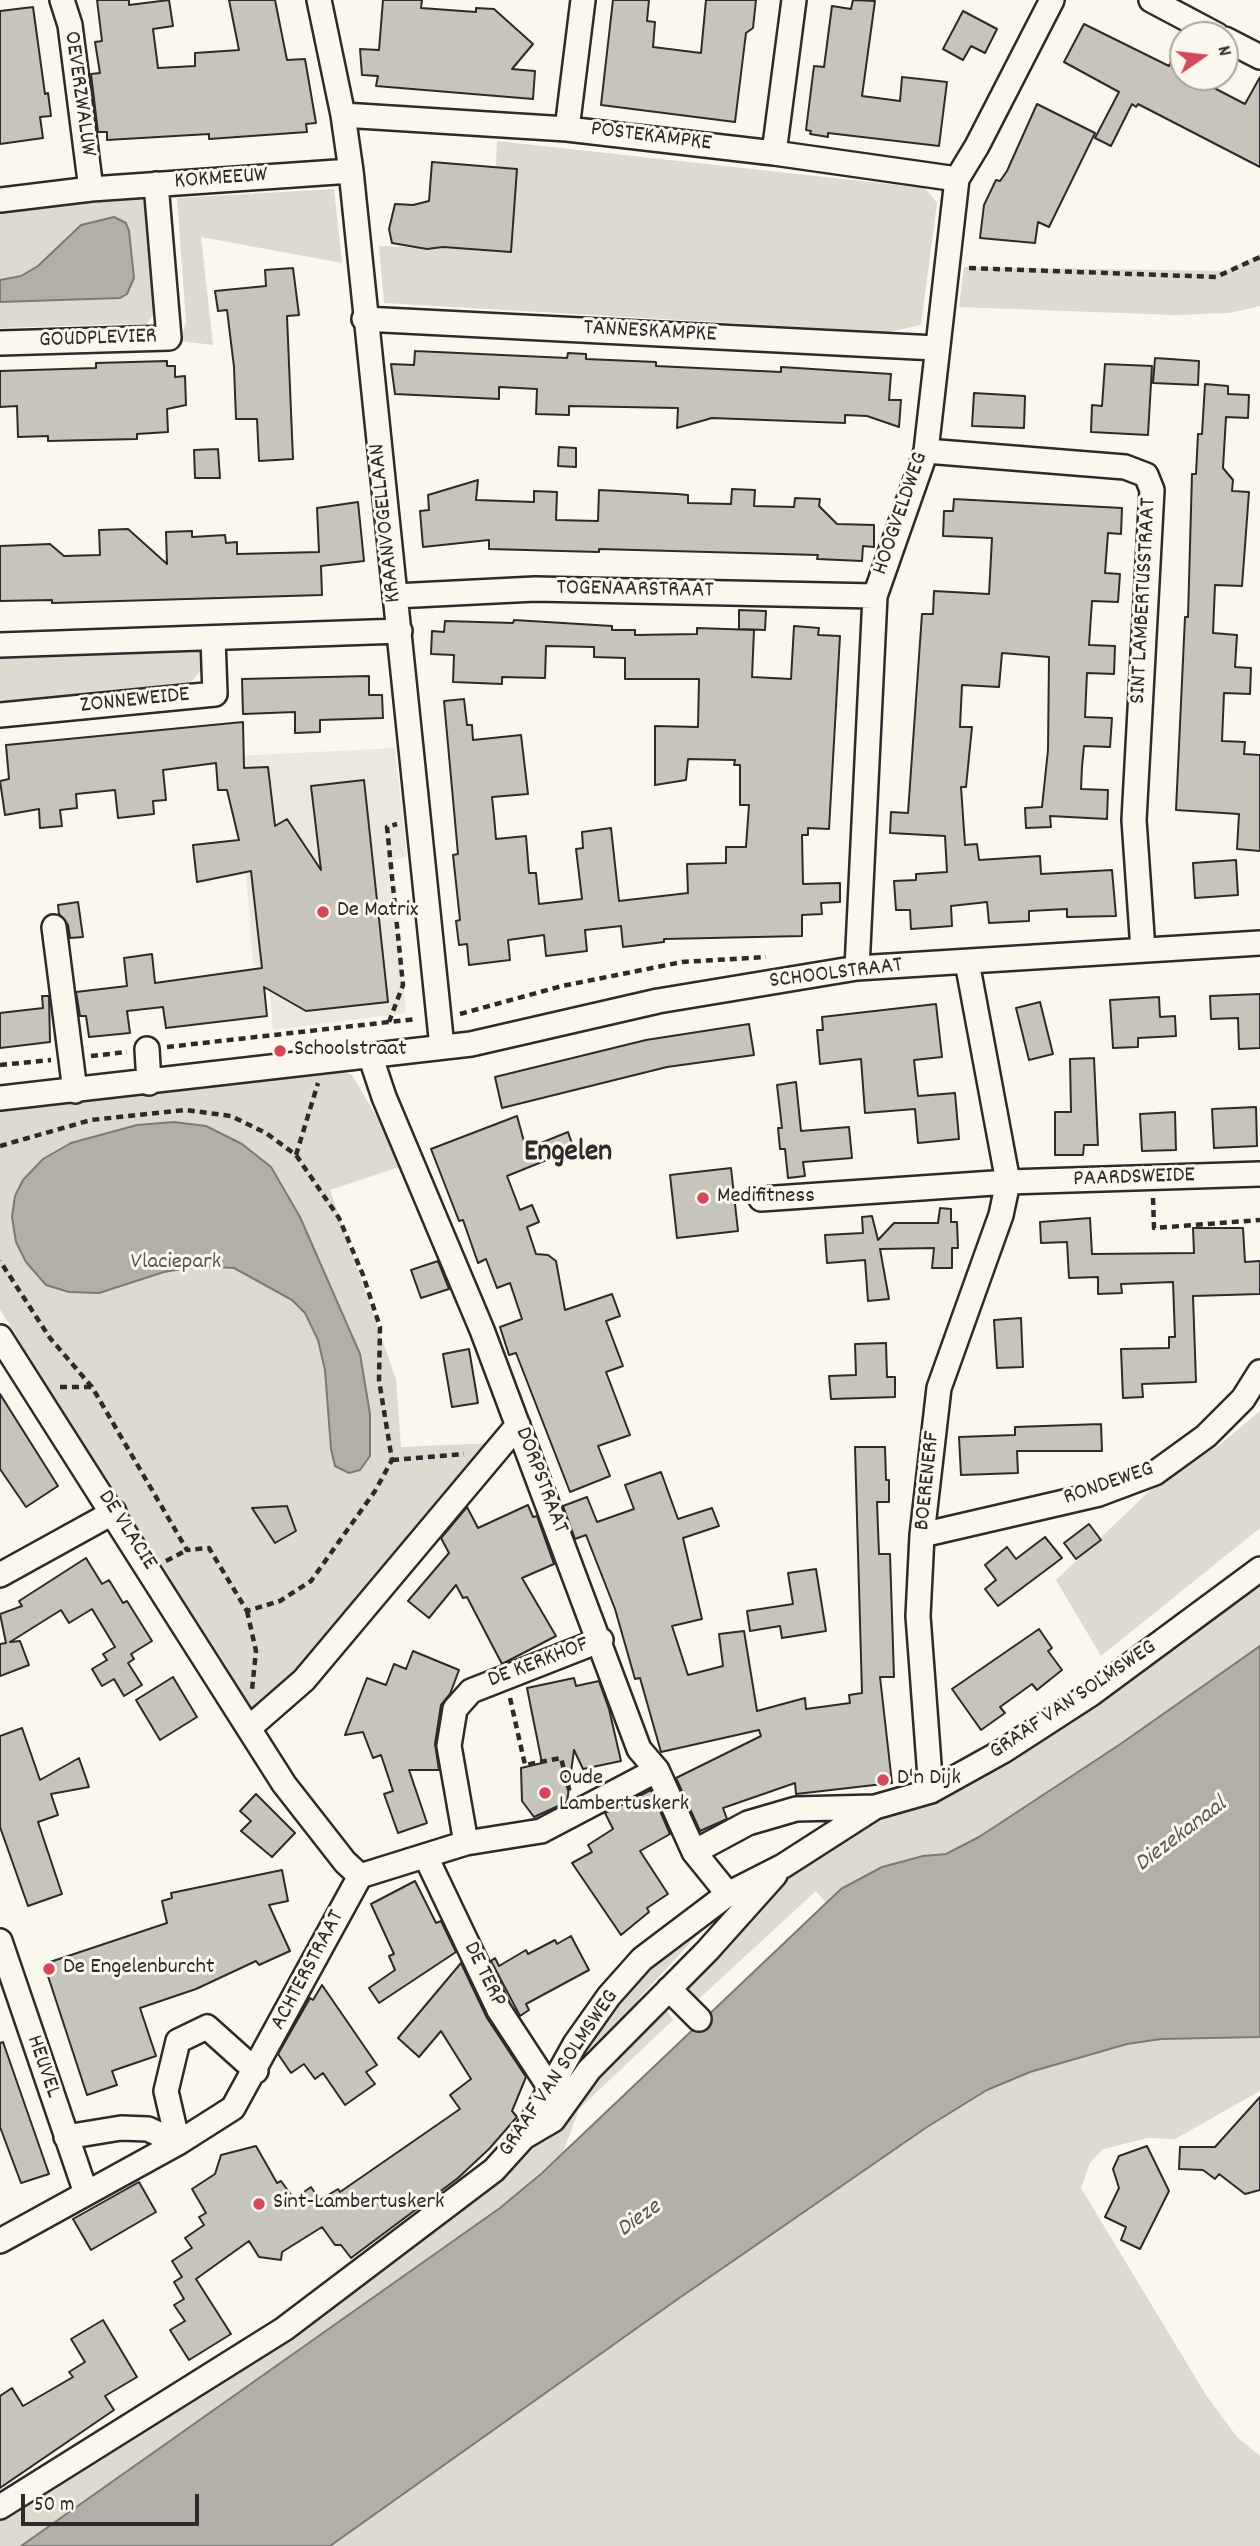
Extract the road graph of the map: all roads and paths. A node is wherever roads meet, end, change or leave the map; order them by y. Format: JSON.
{"nodes":[{"id":1,"x":62,"y":0,"type":"edge"},
{"id":2,"x":319,"y":0,"type":"edge"},
{"id":3,"x":583,"y":0,"type":"edge"},
{"id":4,"x":794,"y":0,"type":"edge"},
{"id":5,"x":1052,"y":0,"type":"edge"},
{"id":6,"x":1151,"y":0,"type":"edge"},
{"id":7,"x":1191,"y":21,"type":"edge"},
{"id":8,"x":1239,"y":46,"type":"edge"},
{"id":9,"x":1260,"y":57,"type":"edge"},
{"id":10,"x":343,"y":114,"type":"junction"},
{"id":11,"x":567,"y":129,"type":"junction"},
{"id":12,"x":774,"y":153,"type":"junction"},
{"id":13,"x":351,"y":172,"type":"junction"},
{"id":14,"x":957,"y":179,"type":"junction"},
{"id":15,"x":156,"y":184,"type":"junction"},
{"id":16,"x":91,"y":189,"type":"junction"},
{"id":17,"x":0,"y":200,"type":"edge"},
{"id":18,"x":1260,"y":257,"type":"edge"},
{"id":19,"x":947,"y":268,"type":"junction"},
{"id":20,"x":364,"y":319,"type":"junction"},
{"id":21,"x":0,"y":343,"type":"edge"},
{"id":22,"x":936,"y":348,"type":"junction"},
{"id":23,"x":926,"y":451,"type":"junction"},
{"id":24,"x":395,"y":596,"type":"junction"},
{"id":25,"x":875,"y":596,"type":"junction"},
{"id":26,"x":400,"y":631,"type":"junction"},
{"id":27,"x":213,"y":638,"type":"junction"},
{"id":28,"x":0,"y":645,"type":"edge"},
{"id":29,"x":0,"y":715,"type":"edge"},
{"id":30,"x":417,"y":818,"type":"junction"},
{"id":31,"x":54,"y":927,"type":"dead end"},
{"id":32,"x":1260,"y":943,"type":"edge"},
{"id":33,"x":1143,"y":950,"type":"junction"},
{"id":34,"x":967,"y":962,"type":"junction"},
{"id":35,"x":857,"y":968,"type":"junction"},
{"id":36,"x":389,"y":1022,"type":"dead end"},
{"id":37,"x":442,"y":1047,"type":"junction"},
{"id":38,"x":147,"y":1049,"type":"dead end"},
{"id":39,"x":371,"y":1058,"type":"junction"},
{"id":40,"x":324,"y":1063,"type":"junction"},
{"id":41,"x":149,"y":1083,"type":"junction"},
{"id":42,"x":75,"y":1091,"type":"junction"},
{"id":43,"x":0,"y":1098,"type":"edge"},
{"id":44,"x":1,"y":1146,"type":"edge"},
{"id":45,"x":0,"y":1155,"type":"edge"},
{"id":46,"x":296,"y":1156,"type":"junction"},
{"id":47,"x":1260,"y":1174,"type":"edge"},
{"id":48,"x":1153,"y":1179,"type":"junction"},
{"id":49,"x":1008,"y":1182,"type":"junction"},
{"id":50,"x":761,"y":1199,"type":"dead end"},
{"id":51,"x":1260,"y":1220,"type":"edge"},
{"id":52,"x":0,"y":1261,"type":"edge"},
{"id":53,"x":0,"y":1337,"type":"edge"},
{"id":54,"x":1260,"y":1372,"type":"edge"},
{"id":55,"x":92,"y":1387,"type":"junction"},
{"id":56,"x":34,"y":1388,"type":"junction"},
{"id":57,"x":518,"y":1425,"type":"junction"},
{"id":58,"x":496,"y":1452,"type":"junction"},
{"id":59,"x":392,"y":1460,"type":"junction"},
{"id":60,"x":114,"y":1512,"type":"junction"},
{"id":61,"x":922,"y":1535,"type":"junction"},
{"id":62,"x":1260,"y":1569,"type":"edge"},
{"id":63,"x":0,"y":1575,"type":"edge"},
{"id":64,"x":247,"y":1611,"type":"junction"},
{"id":65,"x":600,"y":1640,"type":"junction"},
{"id":66,"x":505,"y":1678,"type":"junction"},
{"id":67,"x":249,"y":1728,"type":"junction"},
{"id":68,"x":657,"y":1770,"type":"junction"},
{"id":69,"x":930,"y":1791,"type":"junction"},
{"id":70,"x":875,"y":1807,"type":"junction"},
{"id":71,"x":574,"y":1811,"type":"junction"},
{"id":72,"x":466,"y":1843,"type":"junction"},
{"id":73,"x":694,"y":1852,"type":"junction"},
{"id":74,"x":426,"y":1857,"type":"junction"},
{"id":75,"x":783,"y":1866,"type":"junction"},
{"id":76,"x":360,"y":1876,"type":"junction"},
{"id":77,"x":728,"y":1894,"type":"junction"},
{"id":78,"x":0,"y":1941,"type":"edge"},
{"id":79,"x":669,"y":1989,"type":"junction"},
{"id":80,"x":699,"y":2019,"type":"dead end"},
{"id":81,"x":256,"y":2071,"type":"junction"},
{"id":82,"x":550,"y":2088,"type":"junction"},
{"id":83,"x":66,"y":2137,"type":"junction"},
{"id":84,"x":522,"y":2139,"type":"junction"},
{"id":85,"x":178,"y":2143,"type":"junction"},
{"id":86,"x":86,"y":2193,"type":"junction"},
{"id":87,"x":0,"y":2241,"type":"edge"},
{"id":88,"x":0,"y":2507,"type":"edge"}],
"edges":[{"from":1,"to":16,"type":"street","name":"OEVERZWALUW"},
{"from":2,"to":10,"type":"street","name":"KRAANVOGELLAAN"},
{"from":3,"to":11,"type":"street"},
{"from":4,"to":12,"type":"street"},
{"from":5,"to":14,"type":"street","name":"HOOGVELDWEG"},
{"from":6,"to":7,"type":"street"},
{"from":8,"to":9,"type":"street"},
{"from":10,"to":11,"type":"street","name":"POSTEKAMPKE"},
{"from":10,"to":13,"type":"street","name":"KRAANVOGELLAAN"},
{"from":11,"to":12,"type":"street","name":"POSTEKAMPKE"},
{"from":12,"to":14,"type":"street","name":"POSTEKAMPKE"},
{"from":13,"to":15,"type":"street","name":"KOKMEEUW"},
{"from":13,"to":20,"type":"street","name":"KRAANVOGELLAAN"},
{"from":14,"to":19,"type":"street","name":"HOOGVELDWEG"},
{"from":15,"to":16,"type":"street","name":"KOKMEEUW"},
{"from":15,"to":21,"type":"street","name":"GOUDPLEVIER"},
{"from":16,"to":17,"type":"street"},
{"from":18,"to":19,"type":"path"},
{"from":19,"to":22,"type":"street","name":"HOOGVELDWEG"},
{"from":20,"to":22,"type":"street","name":"TANNESKAMPKE"},
{"from":20,"to":24,"type":"street","name":"KRAANVOGELLAAN"},
{"from":22,"to":23,"type":"street","name":"HOOGVELDWEG"},
{"from":23,"to":25,"type":"street","name":"HOOGVELDWEG"},
{"from":23,"to":33,"type":"street","name":"SINT LAMBERTUSSTRAAT"},
{"from":24,"to":25,"type":"street","name":"TOGENAARSTRAAT"},
{"from":24,"to":26,"type":"street","name":"KRAANVOGELLAAN"},
{"from":25,"to":35,"type":"street","name":"HOOGVELDWEG"},
{"from":26,"to":27,"type":"street"},
{"from":26,"to":30,"type":"street","name":"KRAANVOGELLAAN"},
{"from":27,"to":28,"type":"street"},
{"from":27,"to":29,"type":"street","name":"ZONNEWEIDE"},
{"from":30,"to":36,"type":"path"},
{"from":30,"to":37,"type":"street","name":"KRAANVOGELLAAN"},
{"from":31,"to":42,"type":"street"},
{"from":32,"to":33,"type":"street","name":"SCHOOLSTRAAT"},
{"from":33,"to":34,"type":"street","name":"SCHOOLSTRAAT"},
{"from":34,"to":35,"type":"street","name":"SCHOOLSTRAAT"},
{"from":34,"to":49,"type":"street","name":"BOERENERF"},
{"from":35,"to":37,"type":"street","name":"SCHOOLSTRAAT"},
{"from":37,"to":39,"type":"street","name":"SCHOOLSTRAAT"},
{"from":38,"to":41,"type":"street"},
{"from":39,"to":40,"type":"street","name":"SCHOOLSTRAAT"},
{"from":39,"to":57,"type":"street","name":"DORPSTRAAT"},
{"from":40,"to":41,"type":"street","name":"SCHOOLSTRAAT"},
{"from":40,"to":46,"type":"path"},
{"from":41,"to":42,"type":"street","name":"SCHOOLSTRAAT"},
{"from":42,"to":43,"type":"street","name":"SCHOOLSTRAAT"},
{"from":44,"to":45,"type":"path"},
{"from":44,"to":46,"type":"path"},
{"from":46,"to":59,"type":"path"},
{"from":47,"to":48,"type":"street","name":"PAARDSWEIDE"},
{"from":48,"to":49,"type":"street","name":"PAARDSWEIDE"},
{"from":48,"to":51,"type":"path"},
{"from":49,"to":50,"type":"street"},
{"from":49,"to":61,"type":"street","name":"BOERENERF"},
{"from":52,"to":55,"type":"path"},
{"from":53,"to":56,"type":"street","name":"DE VLACIE"},
{"from":54,"to":61,"type":"street","name":"RONDEWEG"},
{"from":55,"to":56,"type":"path"},
{"from":55,"to":64,"type":"path"},
{"from":56,"to":60,"type":"street","name":"DE VLACIE"},
{"from":57,"to":58,"type":"street"},
{"from":57,"to":65,"type":"street","name":"DORPSTRAAT"},
{"from":58,"to":59,"type":"path"},
{"from":58,"to":67,"type":"street"},
{"from":59,"to":64,"type":"path"},
{"from":60,"to":63,"type":"street"},
{"from":60,"to":67,"type":"street","name":"DE VLACIE"},
{"from":61,"to":69,"type":"street","name":"BOERENERF"},
{"from":62,"to":69,"type":"street","name":"GRAAF VAN SOLMSWEG"},
{"from":64,"to":67,"type":"path"},
{"from":65,"to":66,"type":"street","name":"DE KERKHOF"},
{"from":65,"to":68,"type":"street","name":"DORPSTRAAT"},
{"from":66,"to":71,"type":"path"},
{"from":66,"to":72,"type":"street","name":"DE KERKHOF"},
{"from":67,"to":76,"type":"street","name":"DE VLACIE"},
{"from":68,"to":71,"type":"street"},
{"from":68,"to":73,"type":"street","name":"DORPSTRAAT"},
{"from":69,"to":70,"type":"street","name":"GRAAF VAN SOLMSWEG"},
{"from":70,"to":73,"type":"street","name":"GRAAF VAN SOLMSWEG"},
{"from":70,"to":75,"type":"street","name":"GRAAF VAN SOLMSWEG"},
{"from":71,"to":72,"type":"street"},
{"from":72,"to":74,"type":"street"},
{"from":73,"to":77,"type":"street","name":"DORPSTRAAT"},
{"from":74,"to":76,"type":"street"},
{"from":74,"to":82,"type":"street","name":"DE TERP"},
{"from":75,"to":77,"type":"street","name":"GRAAF VAN SOLMSWEG"},
{"from":75,"to":79,"type":"street"},
{"from":76,"to":81,"type":"street","name":"ACHTERSTRAAT"},
{"from":77,"to":82,"type":"street","name":"GRAAF VAN SOLMSWEG"},
{"from":78,"to":83,"type":"street","name":"HEUVEL"},
{"from":79,"to":80,"type":"street"},
{"from":79,"to":84,"type":"street"},
{"from":81,"to":85,"type":"street","name":"ACHTERSTRAAT"},
{"from":81,"to":85,"type":"street"},
{"from":82,"to":84,"type":"street","name":"GRAAF VAN SOLMSWEG"},
{"from":83,"to":85,"type":"street"},
{"from":83,"to":86,"type":"street","name":"HEUVEL"},
{"from":84,"to":88,"type":"street","name":"GRAAF VAN SOLMSWEG"},
{"from":85,"to":86,"type":"street","name":"ACHTERSTRAAT"},
{"from":86,"to":87,"type":"street","name":"ACHTERSTRAAT"}]}
